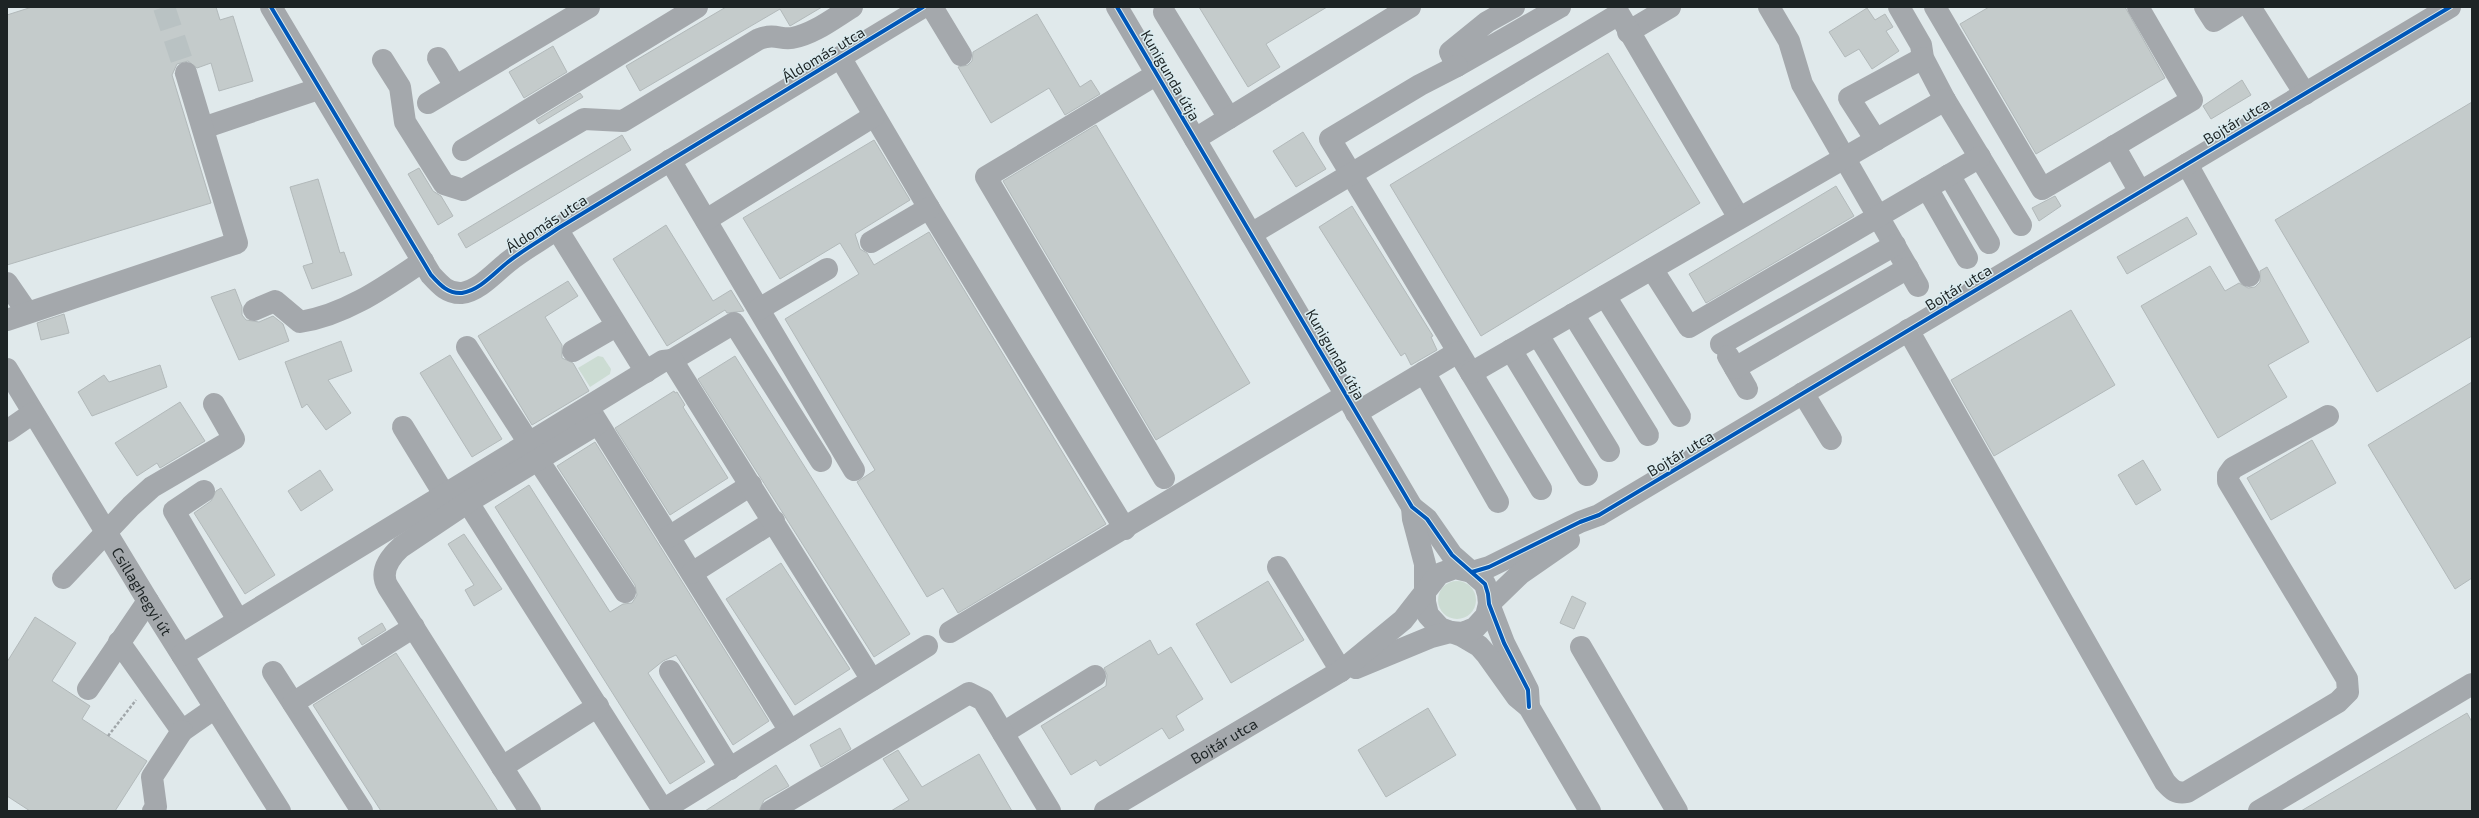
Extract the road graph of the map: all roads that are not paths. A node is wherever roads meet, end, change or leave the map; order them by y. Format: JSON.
{"nodes":[{"id":1,"x":271,"y":7,"type":"edge"},
{"id":2,"x":589,"y":7,"type":"edge"},
{"id":3,"x":697,"y":7,"type":"edge"},
{"id":4,"x":852,"y":7,"type":"edge"},
{"id":5,"x":923,"y":7,"type":"edge"},
{"id":6,"x":932,"y":7,"type":"edge"},
{"id":7,"x":1117,"y":7,"type":"edge"},
{"id":8,"x":1410,"y":7,"type":"edge"},
{"id":9,"x":1514,"y":7,"type":"edge"},
{"id":10,"x":1560,"y":7,"type":"edge"},
{"id":11,"x":1670,"y":7,"type":"edge"},
{"id":12,"x":1769,"y":7,"type":"edge"},
{"id":13,"x":1899,"y":7,"type":"edge"},
{"id":14,"x":1935,"y":7,"type":"edge"},
{"id":15,"x":2138,"y":7,"type":"edge"},
{"id":16,"x":2205,"y":7,"type":"edge"},
{"id":17,"x":2236,"y":7,"type":"edge"},
{"id":18,"x":2250,"y":7,"type":"edge"},
{"id":19,"x":2450,"y":7,"type":"edge"},
{"id":20,"x":1164,"y":12,"type":"dead end"},
{"id":21,"x":1624,"y":14,"type":"edge"},
{"id":22,"x":961,"y":55,"type":"dead end"},
{"id":23,"x":840,"y":57,"type":"junction"},
{"id":24,"x":438,"y":58,"type":"dead end"},
{"id":25,"x":1923,"y":58,"type":"junction"},
{"id":26,"x":383,"y":60,"type":"dead end"},
{"id":27,"x":1457,"y":66,"type":"junction"},
{"id":28,"x":186,"y":73,"type":"tunnel mouth"},
{"id":29,"x":1157,"y":74,"type":"junction"},
{"id":30,"x":455,"y":86,"type":"junction"},
{"id":31,"x":318,"y":89,"type":"junction"},
{"id":32,"x":2305,"y":94,"type":"junction"},
{"id":33,"x":1945,"y":100,"type":"junction"},
{"id":34,"x":428,"y":103,"type":"dead end"},
{"id":35,"x":874,"y":116,"type":"junction"},
{"id":36,"x":1229,"y":118,"type":"junction"},
{"id":37,"x":203,"y":128,"type":"junction"},
{"id":38,"x":1195,"y":138,"type":"junction"},
{"id":39,"x":1876,"y":140,"type":"junction"},
{"id":40,"x":2114,"y":146,"type":"junction"},
{"id":41,"x":463,"y":150,"type":"dead end"},
{"id":42,"x":1980,"y":157,"type":"junction"},
{"id":43,"x":1844,"y":158,"type":"junction"},
{"id":44,"x":670,"y":160,"type":"junction"},
{"id":45,"x":2187,"y":164,"type":"junction"},
{"id":46,"x":1351,"y":175,"type":"junction"},
{"id":47,"x":1949,"y":175,"type":"junction"},
{"id":48,"x":1927,"y":188,"type":"junction"},
{"id":49,"x":2140,"y":192,"type":"junction"},
{"id":50,"x":929,"y":208,"type":"junction"},
{"id":51,"x":1879,"y":216,"type":"junction"},
{"id":52,"x":1739,"y":218,"type":"junction"},
{"id":53,"x":706,"y":220,"type":"junction"},
{"id":54,"x":2021,"y":225,"type":"dead end"},
{"id":55,"x":557,"y":229,"type":"junction"},
{"id":56,"x":1251,"y":234,"type":"junction"},
{"id":57,"x":871,"y":242,"type":"dead end"},
{"id":58,"x":1989,"y":243,"type":"dead end"},
{"id":59,"x":1895,"y":245,"type":"junction"},
{"id":60,"x":1967,"y":258,"type":"dead end"},
{"id":61,"x":423,"y":261,"type":"junction"},
{"id":62,"x":827,"y":269,"type":"dead end"},
{"id":63,"x":1652,"y":269,"type":"junction"},
{"id":64,"x":2249,"y":276,"type":"dead end"},
{"id":65,"x":7,"y":283,"type":"edge"},
{"id":66,"x":1605,"y":296,"type":"junction"},
{"id":67,"x":759,"y":309,"type":"junction"},
{"id":68,"x":254,"y":310,"type":"dead end"},
{"id":69,"x":1573,"y":314,"type":"junction"},
{"id":70,"x":17,"y":316,"type":"edge"},
{"id":71,"x":1705,"y":317,"type":"junction"},
{"id":72,"x":616,"y":326,"type":"junction"},
{"id":73,"x":1908,"y":330,"type":"junction"},
{"id":74,"x":1538,"y":335,"type":"junction"},
{"id":75,"x":1721,"y":344,"type":"junction"},
{"id":76,"x":467,"y":347,"type":"dead end"},
{"id":77,"x":1511,"y":350,"type":"junction"},
{"id":78,"x":573,"y":351,"type":"dead end"},
{"id":79,"x":1458,"y":352,"type":"junction"},
{"id":80,"x":672,"y":360,"type":"junction"},
{"id":81,"x":1735,"y":368,"type":"junction"},
{"id":82,"x":7,"y":369,"type":"edge"},
{"id":83,"x":646,"y":372,"type":"junction"},
{"id":84,"x":1424,"y":372,"type":"junction"},
{"id":85,"x":1471,"y":374,"type":"junction"},
{"id":86,"x":1747,"y":389,"type":"dead end"},
{"id":87,"x":1803,"y":393,"type":"junction"},
{"id":88,"x":214,"y":404,"type":"dead end"},
{"id":89,"x":1351,"y":404,"type":"junction"},
{"id":90,"x":33,"y":413,"type":"junction"},
{"id":91,"x":593,"y":416,"type":"junction"},
{"id":92,"x":1680,"y":416,"type":"dead end"},
{"id":93,"x":2328,"y":416,"type":"dead end"},
{"id":94,"x":403,"y":427,"type":"dead end"},
{"id":95,"x":7,"y":431,"type":"edge"},
{"id":96,"x":1648,"y":436,"type":"dead end"},
{"id":97,"x":1831,"y":439,"type":"dead end"},
{"id":98,"x":1608,"y":451,"type":"dead end"},
{"id":99,"x":534,"y":452,"type":"junction"},
{"id":100,"x":821,"y":461,"type":"dead end"},
{"id":101,"x":854,"y":470,"type":"dead end"},
{"id":102,"x":1587,"y":475,"type":"dead end"},
{"id":103,"x":1164,"y":478,"type":"dead end"},
{"id":104,"x":751,"y":484,"type":"junction"},
{"id":105,"x":1541,"y":489,"type":"dead end"},
{"id":106,"x":204,"y":491,"type":"dead end"},
{"id":107,"x":457,"y":494,"type":"junction"},
{"id":108,"x":1498,"y":502,"type":"dead end"},
{"id":109,"x":1412,"y":507,"type":"junction"},
{"id":110,"x":1599,"y":515,"type":"junction"},
{"id":111,"x":774,"y":521,"type":"junction"},
{"id":112,"x":1125,"y":529,"type":"junction"},
{"id":113,"x":106,"y":534,"type":"junction"},
{"id":114,"x":669,"y":537,"type":"junction"},
{"id":115,"x":1278,"y":567,"type":"dead end"},
{"id":116,"x":1472,"y":572,"type":"junction"},
{"id":117,"x":692,"y":573,"type":"junction"},
{"id":118,"x":63,"y":578,"type":"dead end"},
{"id":119,"x":625,"y":592,"type":"dead end"},
{"id":120,"x":1426,"y":592,"type":"junction"},
{"id":121,"x":148,"y":601,"type":"junction"},
{"id":122,"x":1489,"y":604,"type":"junction"},
{"id":123,"x":238,"y":620,"type":"junction"},
{"id":124,"x":414,"y":627,"type":"junction"},
{"id":125,"x":950,"y":632,"type":"dead end"},
{"id":126,"x":1450,"y":632,"type":"junction"},
{"id":127,"x":119,"y":642,"type":"junction"},
{"id":128,"x":927,"y":646,"type":"dead end"},
{"id":129,"x":1581,"y":647,"type":"dead end"},
{"id":130,"x":182,"y":655,"type":"junction"},
{"id":131,"x":1341,"y":671,"type":"junction"},
{"id":132,"x":273,"y":672,"type":"dead end"},
{"id":133,"x":670,"y":672,"type":"dead end"},
{"id":134,"x":1095,"y":676,"type":"dead end"},
{"id":135,"x":872,"y":680,"type":"junction"},
{"id":136,"x":2472,"y":684,"type":"edge"},
{"id":137,"x":88,"y":689,"type":"dead end"},
{"id":138,"x":293,"y":703,"type":"junction"},
{"id":139,"x":598,"y":706,"type":"junction"},
{"id":140,"x":1529,"y":707,"type":"junction"},
{"id":141,"x":215,"y":708,"type":"junction"},
{"id":142,"x":182,"y":731,"type":"junction"},
{"id":143,"x":790,"y":731,"type":"junction"},
{"id":144,"x":1003,"y":734,"type":"junction"},
{"id":145,"x":502,"y":767,"type":"junction"},
{"id":146,"x":730,"y":769,"type":"junction"},
{"id":147,"x":271,"y":807,"type":"edge"},
{"id":148,"x":662,"y":810,"type":"edge"},
{"id":149,"x":153,"y":811,"type":"edge"},
{"id":150,"x":362,"y":811,"type":"edge"},
{"id":151,"x":530,"y":811,"type":"edge"},
{"id":152,"x":771,"y":811,"type":"edge"},
{"id":153,"x":1050,"y":811,"type":"edge"},
{"id":154,"x":1105,"y":811,"type":"edge"},
{"id":155,"x":1590,"y":811,"type":"edge"},
{"id":156,"x":1677,"y":811,"type":"edge"},
{"id":157,"x":2259,"y":811,"type":"edge"}],
"edges":[{"from":1,"to":31,"type":"street","name":"Áldomás utca"},
{"from":2,"to":30,"type":"street"},
{"from":3,"to":41,"type":"street"},
{"from":4,"to":26,"type":"street"},
{"from":5,"to":23,"type":"street","name":"Áldomás utca"},
{"from":6,"to":22,"type":"street"},
{"from":7,"to":29,"type":"street","name":"Kunigunda útja"},
{"from":8,"to":36,"type":"street"},
{"from":9,"to":27,"type":"street"},
{"from":10,"to":27,"type":"street"},
{"from":11,"to":21,"type":"street"},
{"from":12,"to":43,"type":"street"},
{"from":13,"to":25,"type":"street"},
{"from":14,"to":40,"type":"street"},
{"from":15,"to":40,"type":"street"},
{"from":16,"to":17,"type":"street"},
{"from":18,"to":32,"type":"street"},
{"from":19,"to":32,"type":"street","name":"Bojtár utca"},
{"from":20,"to":36,"type":"street"},
{"from":21,"to":46,"type":"street"},
{"from":21,"to":52,"type":"street"},
{"from":23,"to":35,"type":"street"},
{"from":23,"to":44,"type":"street","name":"Áldomás utca"},
{"from":24,"to":30,"type":"street"},
{"from":25,"to":33,"type":"street"},
{"from":25,"to":39,"type":"street"},
{"from":27,"to":46,"type":"street"},
{"from":28,"to":37,"type":"street"},
{"from":29,"to":38,"type":"street","name":"Kunigunda útja"},
{"from":29,"to":103,"type":"street"},
{"from":30,"to":34,"type":"street"},
{"from":31,"to":37,"type":"street"},
{"from":31,"to":61,"type":"street","name":"Áldomás utca"},
{"from":32,"to":45,"type":"street","name":"Bojtár utca"},
{"from":33,"to":39,"type":"street"},
{"from":33,"to":42,"type":"street"},
{"from":35,"to":50,"type":"street"},
{"from":35,"to":53,"type":"street"},
{"from":36,"to":38,"type":"street"},
{"from":37,"to":70,"type":"street"},
{"from":38,"to":56,"type":"street","name":"Kunigunda útja"},
{"from":39,"to":43,"type":"street"},
{"from":40,"to":49,"type":"street"},
{"from":42,"to":47,"type":"street"},
{"from":42,"to":54,"type":"street"},
{"from":43,"to":51,"type":"street"},
{"from":43,"to":52,"type":"street"},
{"from":44,"to":53,"type":"street"},
{"from":44,"to":55,"type":"street","name":"Áldomás utca"},
{"from":45,"to":49,"type":"street","name":"Bojtár utca"},
{"from":45,"to":64,"type":"street"},
{"from":46,"to":56,"type":"street"},
{"from":46,"to":79,"type":"street"},
{"from":47,"to":48,"type":"street"},
{"from":47,"to":58,"type":"street"},
{"from":48,"to":51,"type":"street"},
{"from":48,"to":60,"type":"street"},
{"from":49,"to":73,"type":"street","name":"Bojtár utca"},
{"from":50,"to":57,"type":"street"},
{"from":50,"to":112,"type":"street"},
{"from":51,"to":59,"type":"street"},
{"from":51,"to":71,"type":"street"},
{"from":52,"to":63,"type":"street"},
{"from":53,"to":67,"type":"street"},
{"from":55,"to":61,"type":"street","name":"Áldomás utca"},
{"from":55,"to":72,"type":"street"},
{"from":56,"to":89,"type":"street","name":"Kunigunda útja"},
{"from":59,"to":75,"type":"street"},
{"from":59,"to":81,"type":"street"},
{"from":61,"to":68,"type":"street"},
{"from":62,"to":67,"type":"street"},
{"from":63,"to":66,"type":"street"},
{"from":63,"to":71,"type":"street"},
{"from":65,"to":70,"type":"street"},
{"from":66,"to":69,"type":"street"},
{"from":66,"to":92,"type":"street"},
{"from":67,"to":101,"type":"street"},
{"from":69,"to":74,"type":"street"},
{"from":69,"to":96,"type":"street"},
{"from":71,"to":75,"type":"street"},
{"from":72,"to":78,"type":"street"},
{"from":72,"to":83,"type":"street"},
{"from":73,"to":87,"type":"street","name":"Bojtár utca"},
{"from":73,"to":93,"type":"street"},
{"from":74,"to":77,"type":"street"},
{"from":74,"to":98,"type":"street"},
{"from":75,"to":81,"type":"street"},
{"from":76,"to":99,"type":"street"},
{"from":77,"to":85,"type":"street"},
{"from":77,"to":102,"type":"street"},
{"from":79,"to":84,"type":"street"},
{"from":79,"to":85,"type":"street"},
{"from":80,"to":83,"type":"street"},
{"from":80,"to":100,"type":"street"},
{"from":80,"to":104,"type":"street"},
{"from":81,"to":86,"type":"street"},
{"from":82,"to":90,"type":"street","name":"Csillaghegyi út"},
{"from":83,"to":91,"type":"street"},
{"from":84,"to":89,"type":"street"},
{"from":84,"to":108,"type":"street"},
{"from":85,"to":105,"type":"street"},
{"from":87,"to":97,"type":"street"},
{"from":87,"to":110,"type":"street","name":"Bojtár utca"},
{"from":88,"to":113,"type":"street"},
{"from":89,"to":109,"type":"street","name":"Kunigunda útja"},
{"from":89,"to":112,"type":"street"},
{"from":90,"to":95,"type":"street"},
{"from":90,"to":113,"type":"street","name":"Csillaghegyi út"},
{"from":91,"to":99,"type":"street"},
{"from":91,"to":114,"type":"street"},
{"from":94,"to":107,"type":"street"},
{"from":99,"to":107,"type":"street"},
{"from":99,"to":119,"type":"street"},
{"from":104,"to":111,"type":"street"},
{"from":104,"to":114,"type":"street"},
{"from":106,"to":123,"type":"street"},
{"from":107,"to":123,"type":"street"},
{"from":107,"to":124,"type":"street"},
{"from":107,"to":139,"type":"street"},
{"from":109,"to":116,"type":"street","name":"Kunigunda útja"},
{"from":109,"to":120,"type":"street","name":"Kunigunda útja"},
{"from":110,"to":116,"type":"street","name":"Bojtár utca"},
{"from":110,"to":122,"type":"street","name":"Bojtár utca"},
{"from":111,"to":117,"type":"street"},
{"from":111,"to":135,"type":"street"},
{"from":112,"to":125,"type":"street"},
{"from":113,"to":118,"type":"street"},
{"from":113,"to":121,"type":"street","name":"Csillaghegyi út"},
{"from":114,"to":117,"type":"street"},
{"from":115,"to":131,"type":"street"},
{"from":116,"to":120,"type":"street"},
{"from":116,"to":122,"type":"street","name":"Kunigunda útja"},
{"from":117,"to":143,"type":"street"},
{"from":120,"to":126,"type":"street","name":"Kunigunda útja"},
{"from":120,"to":131,"type":"street","name":"Bojtár utca"},
{"from":121,"to":127,"type":"street"},
{"from":121,"to":130,"type":"street","name":"Csillaghegyi út"},
{"from":122,"to":126,"type":"street"},
{"from":122,"to":140,"type":"street","name":"Kunigunda útja"},
{"from":123,"to":130,"type":"street"},
{"from":124,"to":138,"type":"street"},
{"from":124,"to":145,"type":"street"},
{"from":126,"to":131,"type":"street","name":"Bojtár utca"},
{"from":126,"to":140,"type":"street","name":"Kunigunda útja"},
{"from":127,"to":137,"type":"street"},
{"from":127,"to":142,"type":"street"},
{"from":128,"to":135,"type":"street"},
{"from":129,"to":156,"type":"street"},
{"from":130,"to":141,"type":"street","name":"Csillaghegyi út"},
{"from":131,"to":154,"type":"street","name":"Bojtár utca"},
{"from":132,"to":138,"type":"street"},
{"from":133,"to":146,"type":"street"},
{"from":134,"to":144,"type":"street"},
{"from":135,"to":143,"type":"street"},
{"from":136,"to":157,"type":"street"},
{"from":138,"to":150,"type":"street"},
{"from":139,"to":145,"type":"street"},
{"from":139,"to":148,"type":"street"},
{"from":140,"to":155,"type":"street","name":"Kunigunda útja"},
{"from":141,"to":142,"type":"street"},
{"from":141,"to":147,"type":"street","name":"Csillaghegyi út"},
{"from":142,"to":149,"type":"street"},
{"from":143,"to":146,"type":"street"},
{"from":144,"to":152,"type":"street"},
{"from":144,"to":153,"type":"street"},
{"from":145,"to":151,"type":"street"},
{"from":146,"to":148,"type":"street"}]}
